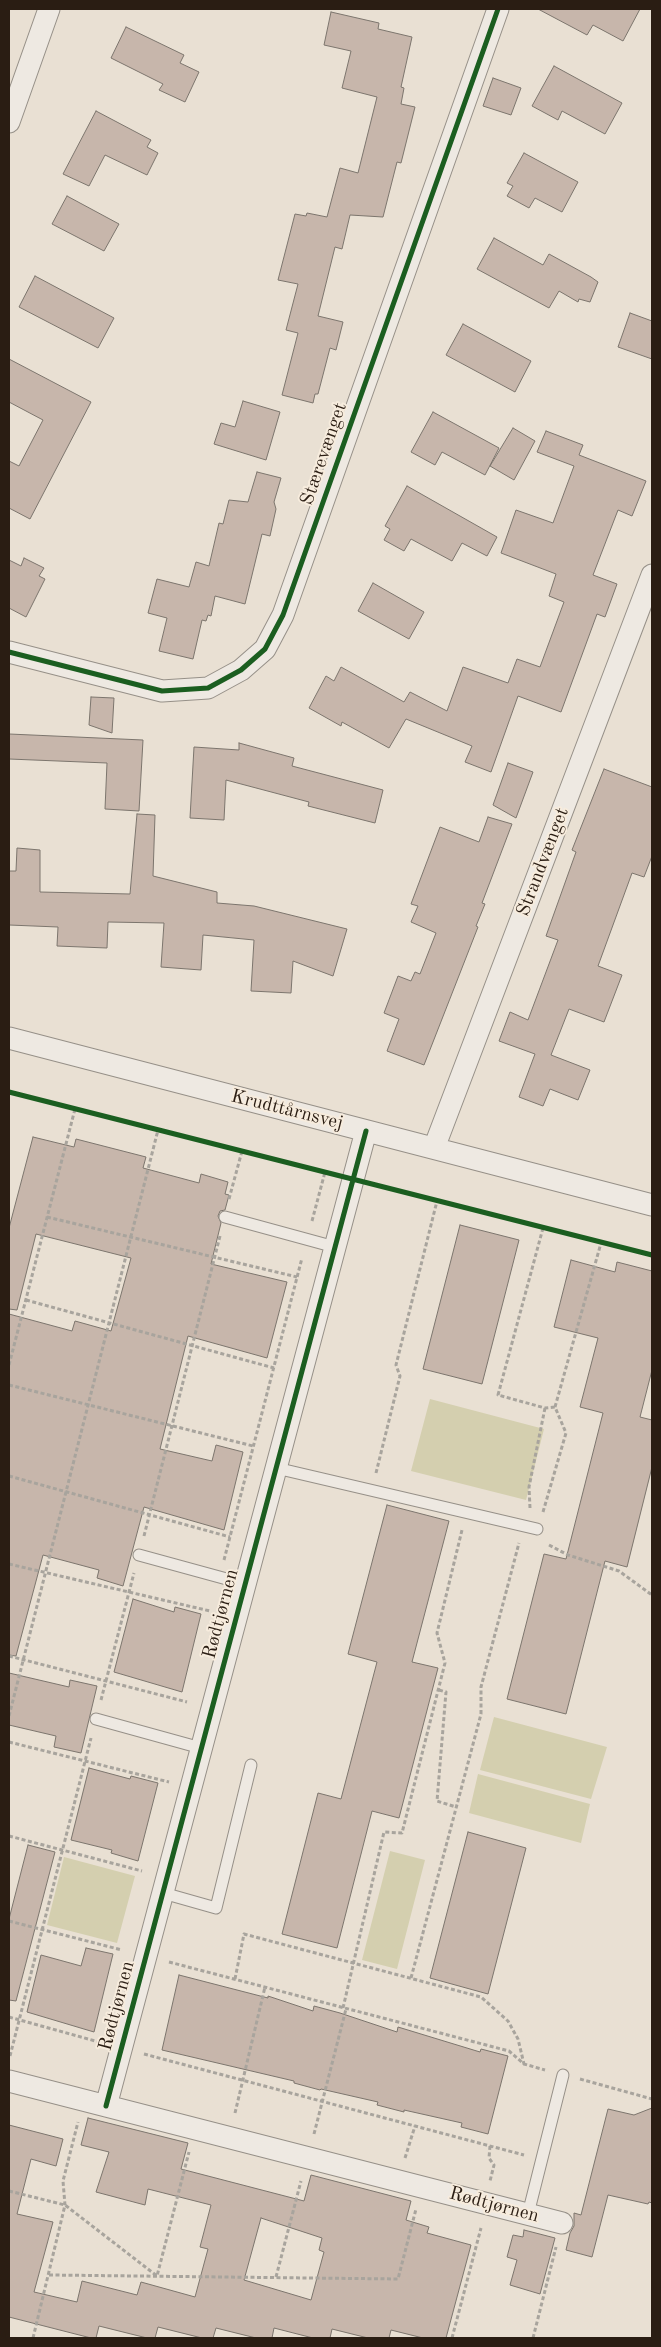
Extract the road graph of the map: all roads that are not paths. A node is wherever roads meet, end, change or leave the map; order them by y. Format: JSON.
{"nodes":[{"id":1,"x":49,"y":9,"type":"edge"},
{"id":2,"x":498,"y":9,"type":"edge"},
{"id":3,"x":14,"y":93,"type":"edge"},
{"id":4,"x":9,"y":122,"type":"edge"},
{"id":5,"x":652,"y":575,"type":"edge"},
{"id":6,"x":9,"y":652,"type":"edge"},
{"id":7,"x":9,"y":1038,"type":"edge"},
{"id":8,"x":366,"y":1131,"type":"junction"},
{"id":9,"x":434,"y":1148,"type":"junction"},
{"id":10,"x":652,"y":1205,"type":"edge"},
{"id":11,"x":225,"y":1217,"type":"road end"},
{"id":12,"x":335,"y":1247,"type":"junction"},
{"id":13,"x":278,"y":1460,"type":"junction"},
{"id":14,"x":536,"y":1534,"type":"road end"},
{"id":15,"x":139,"y":1555,"type":"road end"},
{"id":16,"x":245,"y":1584,"type":"junction"},
{"id":17,"x":96,"y":1719,"type":"road end"},
{"id":18,"x":202,"y":1748,"type":"junction"},
{"id":19,"x":251,"y":1765,"type":"dead end"},
{"id":20,"x":163,"y":1894,"type":"junction"},
{"id":21,"x":563,"y":2075,"type":"dead end"},
{"id":22,"x":9,"y":2081,"type":"edge"},
{"id":23,"x":106,"y":2106,"type":"junction"},
{"id":24,"x":528,"y":2214,"type":"junction"},
{"id":25,"x":562,"y":2223,"type":"road end"}],
"edges":[{"from":1,"to":3,"type":"street"},
{"from":2,"to":6,"type":"street","name":"Stærevænget"},
{"from":3,"to":4,"type":"street"},
{"from":5,"to":9,"type":"street","name":"Strandvænget"},
{"from":7,"to":8,"type":"street","name":"Krudttårnsvej"},
{"from":8,"to":9,"type":"street","name":"Krudttårnsvej"},
{"from":8,"to":12,"type":"street","name":"Rødtjørnen"},
{"from":9,"to":10,"type":"street","name":"Krudttårnsvej"},
{"from":11,"to":12,"type":"lane"},
{"from":12,"to":13,"type":"street","name":"Rødtjørnen"},
{"from":13,"to":14,"type":"lane"},
{"from":13,"to":16,"type":"street","name":"Rødtjørnen"},
{"from":15,"to":16,"type":"lane"},
{"from":16,"to":18,"type":"street","name":"Rødtjørnen"},
{"from":17,"to":18,"type":"lane"},
{"from":18,"to":20,"type":"street","name":"Rødtjørnen"},
{"from":19,"to":20,"type":"lane"},
{"from":20,"to":23,"type":"street","name":"Rødtjørnen"},
{"from":21,"to":24,"type":"lane"},
{"from":22,"to":23,"type":"street","name":"Rødtjørnen"},
{"from":23,"to":24,"type":"street","name":"Rødtjørnen"},
{"from":24,"to":25,"type":"street","name":"Rødtjørnen"}]}
